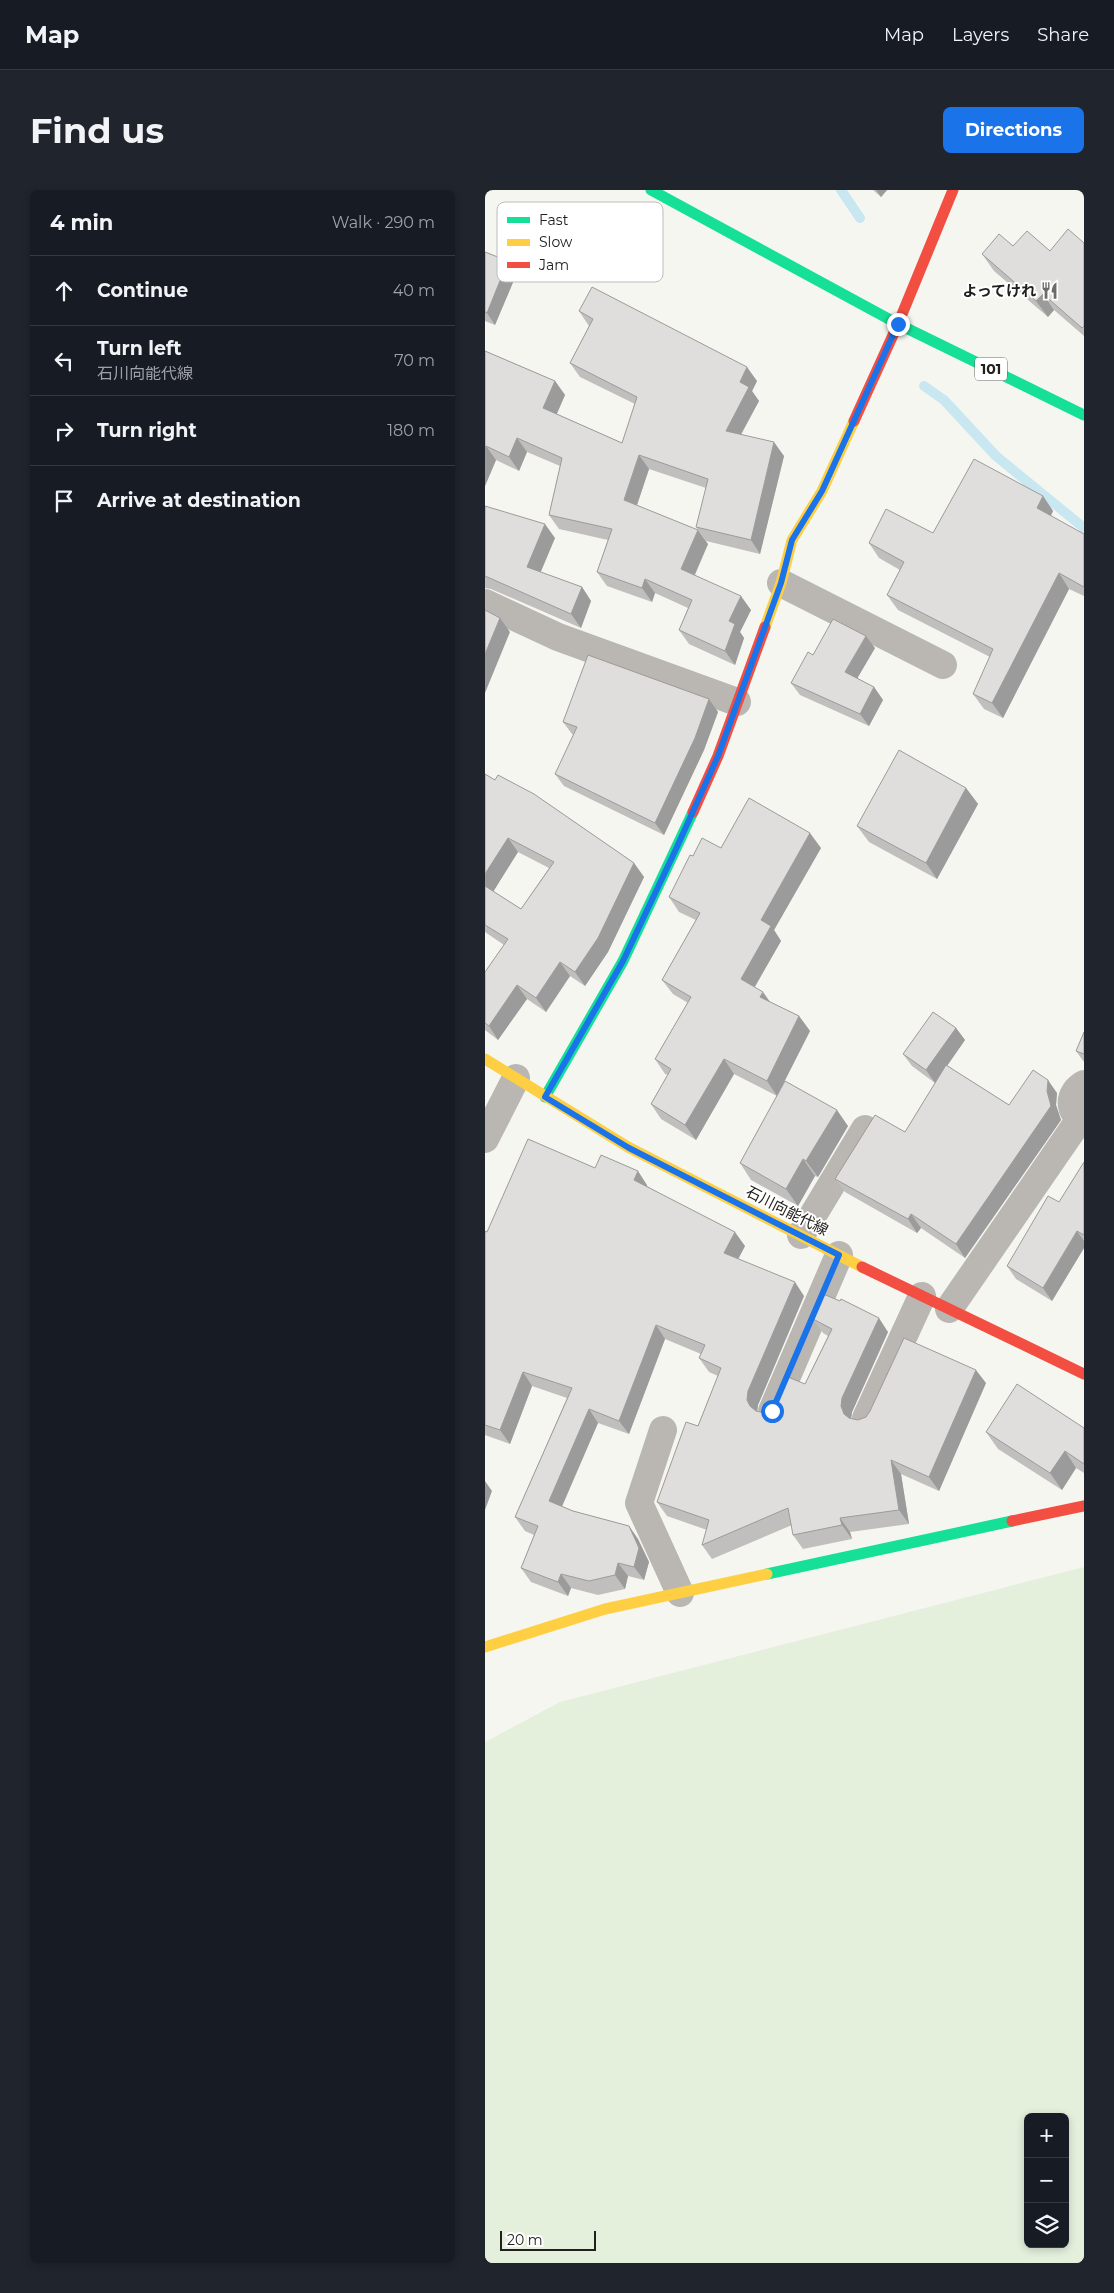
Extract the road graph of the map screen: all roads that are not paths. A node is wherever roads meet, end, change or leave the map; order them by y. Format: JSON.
{"nodes":[{"id":1,"x":651,"y":190,"type":"edge"},
{"id":2,"x":953,"y":190,"type":"edge"},
{"id":3,"x":898,"y":324,"type":"junction"},
{"id":4,"x":1084,"y":415,"type":"edge"},
{"id":5,"x":781,"y":583,"type":"junction"},
{"id":6,"x":485,"y":603,"type":"edge"},
{"id":7,"x":943,"y":665,"type":"dead end"},
{"id":8,"x":737,"y":702,"type":"junction"},
{"id":9,"x":485,"y":1059,"type":"edge"},
{"id":10,"x":516,"y":1078,"type":"junction"},
{"id":11,"x":1084,"y":1084,"type":"edge"},
{"id":12,"x":545,"y":1097,"type":"junction"},
{"id":13,"x":1082,"y":1120,"type":"edge"},
{"id":14,"x":865,"y":1129,"type":"edge"},
{"id":15,"x":485,"y":1140,"type":"edge"},
{"id":16,"x":801,"y":1235,"type":"junction"},
{"id":17,"x":839,"y":1255,"type":"junction"},
{"id":18,"x":922,"y":1296,"type":"junction"},
{"id":19,"x":949,"y":1309,"type":"junction"},
{"id":20,"x":1084,"y":1374,"type":"edge"},
{"id":21,"x":772,"y":1411,"type":"edge"},
{"id":22,"x":866,"y":1418,"type":"edge"},
{"id":23,"x":663,"y":1430,"type":"dead end"},
{"id":24,"x":1084,"y":1506,"type":"edge"},
{"id":25,"x":680,"y":1593,"type":"junction"},
{"id":26,"x":485,"y":1647,"type":"edge"}],
"edges":[{"from":1,"to":3,"type":"main road","number":"101"},
{"from":2,"to":3,"type":"main road"},
{"from":3,"to":4,"type":"main road","number":"101"},
{"from":3,"to":5,"type":"main road"},
{"from":5,"to":7,"type":"street"},
{"from":5,"to":8,"type":"main road"},
{"from":6,"to":8,"type":"street"},
{"from":8,"to":12,"type":"main road"},
{"from":9,"to":10,"type":"main road","name":"石川向能代線"},
{"from":10,"to":12,"type":"main road","name":"石川向能代線"},
{"from":10,"to":15,"type":"street"},
{"from":11,"to":13,"type":"street"},
{"from":12,"to":16,"type":"main road","name":"石川向能代線"},
{"from":13,"to":19,"type":"street"},
{"from":14,"to":16,"type":"street"},
{"from":16,"to":17,"type":"main road","name":"石川向能代線"},
{"from":17,"to":18,"type":"main road","name":"石川向能代線"},
{"from":17,"to":21,"type":"street"},
{"from":18,"to":19,"type":"main road","name":"石川向能代線"},
{"from":18,"to":22,"type":"street"},
{"from":19,"to":20,"type":"main road","name":"石川向能代線"},
{"from":23,"to":25,"type":"street"},
{"from":24,"to":25,"type":"main road"},
{"from":25,"to":26,"type":"main road"}]}
